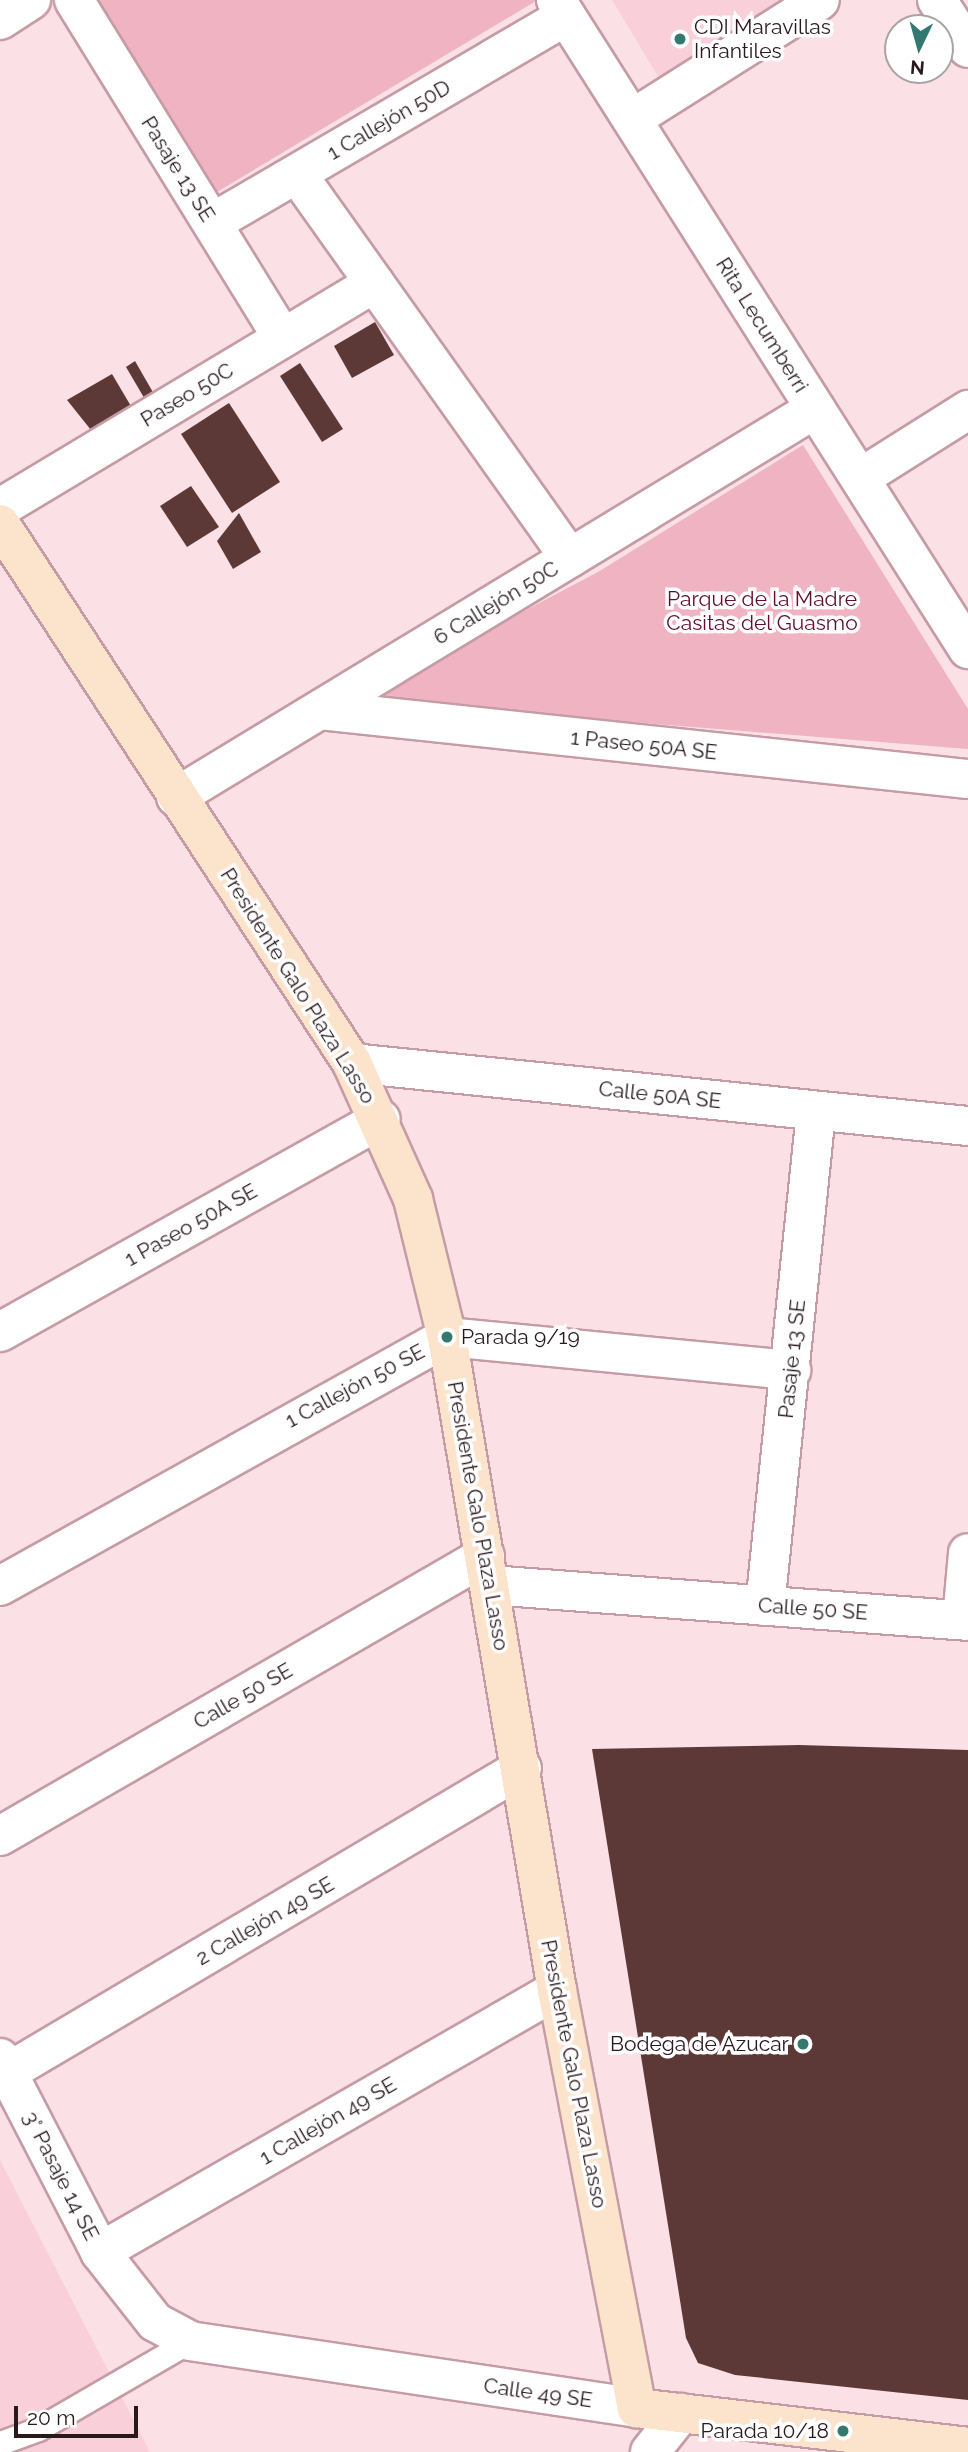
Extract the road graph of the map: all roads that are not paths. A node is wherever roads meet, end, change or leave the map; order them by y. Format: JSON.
{"nodes":[{"id":1,"x":32,"y":0,"type":"edge"},
{"id":2,"x":74,"y":0,"type":"edge"},
{"id":3,"x":820,"y":0,"type":"edge"},
{"id":4,"x":937,"y":0,"type":"edge"},
{"id":5,"x":561,"y":8,"type":"edge"},
{"id":6,"x":0,"y":20,"type":"edge"},
{"id":7,"x":968,"y":48,"type":"edge"},
{"id":8,"x":632,"y":120,"type":"junction"},
{"id":9,"x":297,"y":174,"type":"junction"},
{"id":10,"x":212,"y":223,"type":"junction"},
{"id":11,"x":374,"y":283,"type":"junction"},
{"id":12,"x":283,"y":338,"type":"junction"},
{"id":13,"x":815,"y":408,"type":"junction"},
{"id":14,"x":968,"y":410,"type":"edge"},
{"id":15,"x":860,"y":478,"type":"junction"},
{"id":16,"x":0,"y":508,"type":"edge"},
{"id":17,"x":0,"y":524,"type":"edge"},
{"id":18,"x":570,"y":558,"type":"junction"},
{"id":19,"x":968,"y":649,"type":"edge"},
{"id":20,"x":320,"y":710,"type":"junction"},
{"id":21,"x":968,"y":779,"type":"edge"},
{"id":22,"x":176,"y":797,"type":"junction"},
{"id":23,"x":352,"y":1063,"type":"junction"},
{"id":24,"x":816,"y":1111,"type":"junction"},
{"id":25,"x":381,"y":1119,"type":"junction"},
{"id":26,"x":968,"y":1126,"type":"edge"},
{"id":27,"x":0,"y":1332,"type":"edge"},
{"id":28,"x":447,"y":1337,"type":"junction"},
{"id":29,"x":791,"y":1370,"type":"junction"},
{"id":30,"x":968,"y":1553,"type":"edge"},
{"id":31,"x":487,"y":1570,"type":"junction"},
{"id":32,"x":0,"y":1586,"type":"edge"},
{"id":33,"x":765,"y":1606,"type":"junction"},
{"id":34,"x":965,"y":1621,"type":"edge"},
{"id":35,"x":522,"y":1768,"type":"junction"},
{"id":36,"x":0,"y":1836,"type":"edge"},
{"id":37,"x":557,"y":1990,"type":"junction"},
{"id":38,"x":4,"y":2065,"type":"edge"},
{"id":39,"x":100,"y":2252,"type":"junction"},
{"id":40,"x":127,"y":2292,"type":"joint"},
{"id":41,"x":190,"y":2341,"type":"junction"},
{"id":42,"x":637,"y":2408,"type":"junction"},
{"id":43,"x":681,"y":2413,"type":"junction"},
{"id":44,"x":0,"y":2443,"type":"edge"},
{"id":45,"x":968,"y":2447,"type":"edge"},
{"id":46,"x":650,"y":2452,"type":"edge"}],
"edges":[{"from":1,"to":6,"type":"street"},
{"from":2,"to":10,"type":"street","name":"Pasaje 13 SE"},
{"from":3,"to":8,"type":"street"},
{"from":4,"to":7,"type":"street"},
{"from":5,"to":8,"type":"street","name":"Rita Lecumberri"},
{"from":5,"to":9,"type":"street","name":"1 Callejón 50D"},
{"from":8,"to":13,"type":"street","name":"Rita Lecumberri"},
{"from":9,"to":10,"type":"street","name":"1 Callejón 50D"},
{"from":9,"to":11,"type":"street"},
{"from":10,"to":12,"type":"street","name":"Pasaje 13 SE"},
{"from":11,"to":12,"type":"street","name":"Paseo 50C"},
{"from":11,"to":18,"type":"street"},
{"from":12,"to":16,"type":"street","name":"Paseo 50C"},
{"from":13,"to":15,"type":"street","name":"Rita Lecumberri"},
{"from":13,"to":18,"type":"street","name":"6 Callejón 50C"},
{"from":14,"to":15,"type":"street"},
{"from":15,"to":19,"type":"street","name":"Rita Lecumberri"},
{"from":17,"to":22,"type":"street","name":"Presidente Galo Plaza Lasso"},
{"from":18,"to":20,"type":"street","name":"6 Callejón 50C"},
{"from":20,"to":21,"type":"street","name":"1 Paseo 50A SE"},
{"from":20,"to":22,"type":"street","name":"6 Callejón 50C"},
{"from":22,"to":23,"type":"street","name":"Presidente Galo Plaza Lasso"},
{"from":23,"to":24,"type":"street","name":"Calle 50A SE"},
{"from":23,"to":25,"type":"street","name":"Presidente Galo Plaza Lasso"},
{"from":24,"to":26,"type":"street","name":"Calle 50A SE"},
{"from":24,"to":29,"type":"street","name":"Pasaje 13 SE"},
{"from":25,"to":27,"type":"street","name":"1 Paseo 50A SE"},
{"from":25,"to":28,"type":"street","name":"Presidente Galo Plaza Lasso"},
{"from":28,"to":29,"type":"street","name":"1 Callejón 50 SE"},
{"from":28,"to":31,"type":"street","name":"Presidente Galo Plaza Lasso"},
{"from":28,"to":32,"type":"street","name":"1 Callejón 50 SE"},
{"from":29,"to":33,"type":"street","name":"Pasaje 13 SE"},
{"from":30,"to":34,"type":"street"},
{"from":31,"to":33,"type":"street","name":"Calle 50 SE"},
{"from":31,"to":35,"type":"street","name":"Presidente Galo Plaza Lasso"},
{"from":31,"to":36,"type":"street","name":"Calle 50 SE"},
{"from":33,"to":34,"type":"street","name":"Calle 50 SE"},
{"from":35,"to":37,"type":"street","name":"Presidente Galo Plaza Lasso"},
{"from":35,"to":38,"type":"street","name":"2 Callejón 49 SE"},
{"from":37,"to":39,"type":"street","name":"1 Callejón 49 SE"},
{"from":37,"to":42,"type":"street","name":"Presidente Galo Plaza Lasso"},
{"from":38,"to":39,"type":"street","name":"3° Pasaje 14 SE"},
{"from":39,"to":40,"type":"street","name":"3° Pasaje 14 SE"},
{"from":40,"to":41,"type":"street","name":"Calle 49 SE"},
{"from":41,"to":42,"type":"street","name":"Calle 49 SE"},
{"from":41,"to":44,"type":"lane"},
{"from":42,"to":43,"type":"street","name":"Calle 49 SE"},
{"from":43,"to":45,"type":"street","name":"Calle 49 SE"},
{"from":43,"to":46,"type":"street"}]}
